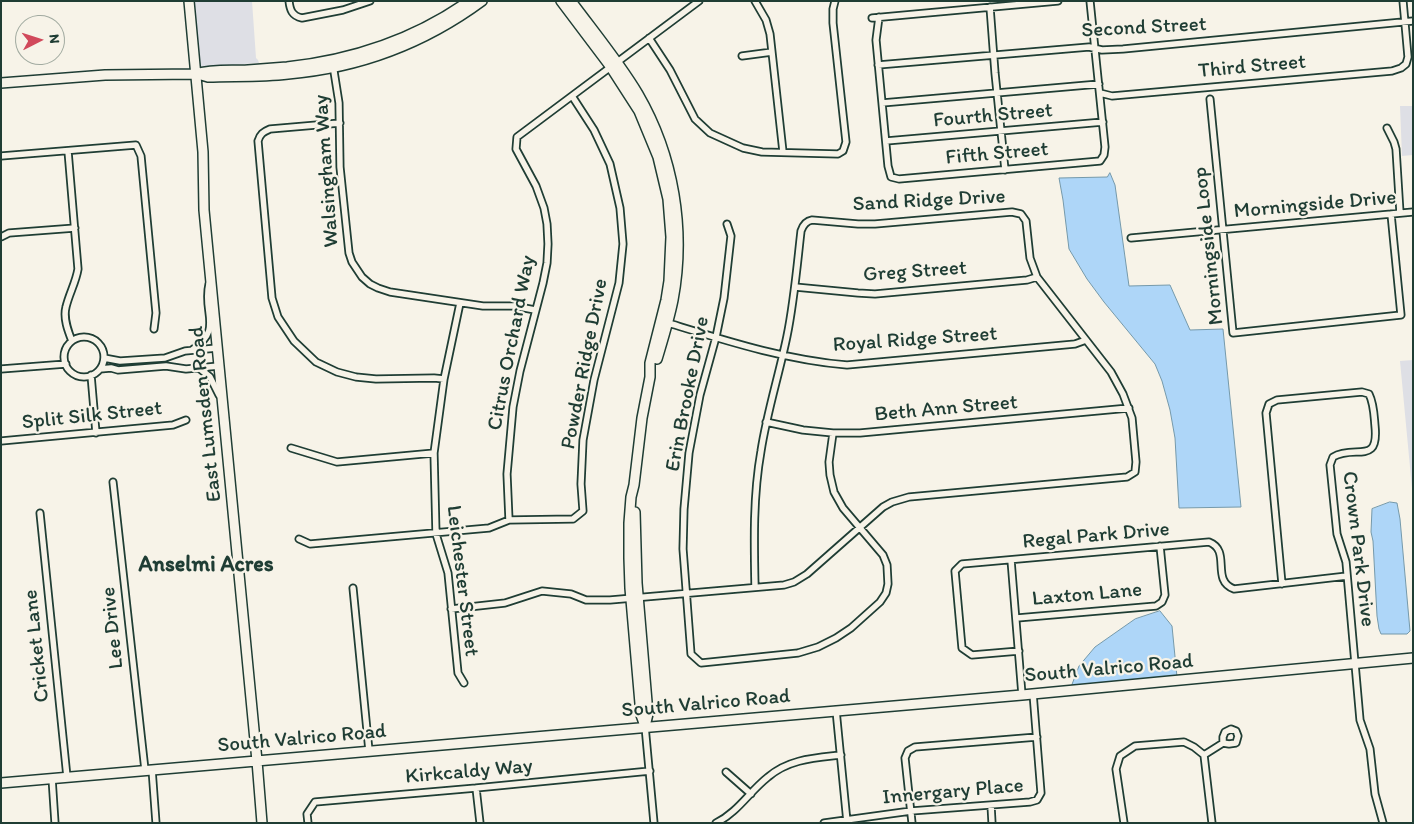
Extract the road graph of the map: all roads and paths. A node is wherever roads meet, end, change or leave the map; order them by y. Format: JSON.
{"nodes":[{"id":1,"x":189,"y":1,"type":"edge"},
{"id":2,"x":289,"y":1,"type":"edge"},
{"id":3,"x":370,"y":1,"type":"edge"},
{"id":4,"x":469,"y":1,"type":"edge"},
{"id":5,"x":482,"y":1,"type":"edge"},
{"id":6,"x":561,"y":1,"type":"edge"},
{"id":7,"x":571,"y":1,"type":"edge"},
{"id":8,"x":699,"y":1,"type":"edge"},
{"id":9,"x":755,"y":1,"type":"edge"},
{"id":10,"x":835,"y":1,"type":"edge"},
{"id":11,"x":1058,"y":1,"type":"edge"},
{"id":12,"x":1090,"y":1,"type":"edge"},
{"id":13,"x":1403,"y":1,"type":"edge"},
{"id":14,"x":990,"y":7,"type":"junction"},
{"id":15,"x":575,"y":14,"type":"junction"},
{"id":16,"x":879,"y":17,"type":"junction"},
{"id":17,"x":872,"y":18,"type":"dead end"},
{"id":18,"x":1413,"y":21,"type":"edge"},
{"id":19,"x":1406,"y":22,"type":"junction"},
{"id":20,"x":650,"y":38,"type":"junction"},
{"id":21,"x":1407,"y":38,"type":"junction"},
{"id":22,"x":1413,"y":44,"type":"edge"},
{"id":23,"x":1095,"y":48,"type":"junction"},
{"id":24,"x":772,"y":52,"type":"junction"},
{"id":25,"x":994,"y":54,"type":"junction"},
{"id":26,"x":742,"y":56,"type":"dead end"},
{"id":27,"x":332,"y":64,"type":"junction"},
{"id":28,"x":613,"y":64,"type":"junction"},
{"id":29,"x":878,"y":64,"type":"junction"},
{"id":30,"x":195,"y":74,"type":"junction"},
{"id":31,"x":1,"y":83,"type":"edge"},
{"id":32,"x":1099,"y":84,"type":"junction"},
{"id":33,"x":998,"y":93,"type":"junction"},
{"id":34,"x":1100,"y":93,"type":"junction"},
{"id":35,"x":572,"y":96,"type":"junction"},
{"id":36,"x":1210,"y":99,"type":"dead end"},
{"id":37,"x":882,"y":103,"type":"junction"},
{"id":38,"x":1103,"y":122,"type":"junction"},
{"id":39,"x":340,"y":123,"type":"junction"},
{"id":40,"x":1387,"y":128,"type":"dead end"},
{"id":41,"x":1002,"y":131,"type":"junction"},
{"id":42,"x":886,"y":141,"type":"junction"},
{"id":43,"x":68,"y":151,"type":"junction"},
{"id":44,"x":783,"y":152,"type":"junction"},
{"id":45,"x":1,"y":156,"type":"edge"},
{"id":46,"x":1005,"y":170,"type":"junction"},
{"id":47,"x":1413,"y":212,"type":"edge"},
{"id":48,"x":1391,"y":214,"type":"junction"},
{"id":49,"x":1400,"y":214,"type":"junction"},
{"id":50,"x":727,"y":224,"type":"dead end"},
{"id":51,"x":75,"y":228,"type":"junction"},
{"id":52,"x":1222,"y":230,"type":"junction"},
{"id":53,"x":1,"y":237,"type":"edge"},
{"id":54,"x":1131,"y":238,"type":"dead end"},
{"id":55,"x":210,"y":277,"type":"junction"},
{"id":56,"x":1037,"y":277,"type":"junction"},
{"id":57,"x":795,"y":287,"type":"junction"},
{"id":58,"x":460,"y":303,"type":"junction"},
{"id":59,"x":535,"y":310,"type":"junction"},
{"id":60,"x":665,"y":322,"type":"junction"},
{"id":61,"x":154,"y":328,"type":"dead end"},
{"id":62,"x":716,"y":337,"type":"junction"},
{"id":63,"x":1086,"y":340,"type":"junction"},
{"id":64,"x":72,"y":341,"type":"junction"},
{"id":65,"x":217,"y":348,"type":"junction"},
{"id":66,"x":192,"y":350,"type":"junction"},
{"id":67,"x":782,"y":354,"type":"junction"},
{"id":68,"x":104,"y":358,"type":"junction"},
{"id":69,"x":66,"y":364,"type":"junction"},
{"id":70,"x":219,"y":366,"type":"junction"},
{"id":71,"x":199,"y":368,"type":"junction"},
{"id":72,"x":100,"y":369,"type":"junction"},
{"id":73,"x":1,"y":370,"type":"edge"},
{"id":74,"x":91,"y":375,"type":"junction"},
{"id":75,"x":444,"y":379,"type":"junction"},
{"id":76,"x":222,"y":403,"type":"junction"},
{"id":77,"x":1129,"y":408,"type":"junction"},
{"id":78,"x":186,"y":420,"type":"dead end"},
{"id":79,"x":766,"y":422,"type":"junction"},
{"id":80,"x":96,"y":433,"type":"junction"},
{"id":81,"x":833,"y":433,"type":"junction"},
{"id":82,"x":1,"y":441,"type":"edge"},
{"id":83,"x":291,"y":448,"type":"dead end"},
{"id":84,"x":434,"y":454,"type":"junction"},
{"id":85,"x":113,"y":482,"type":"dead end"},
{"id":86,"x":40,"y":513,"type":"dead end"},
{"id":87,"x":509,"y":520,"type":"junction"},
{"id":88,"x":860,"y":527,"type":"junction"},
{"id":89,"x":436,"y":534,"type":"junction"},
{"id":90,"x":300,"y":539,"type":"dead end"},
{"id":91,"x":1160,"y":546,"type":"junction"},
{"id":92,"x":1011,"y":560,"type":"junction"},
{"id":93,"x":1347,"y":576,"type":"junction"},
{"id":94,"x":1282,"y":584,"type":"junction"},
{"id":95,"x":755,"y":587,"type":"junction"},
{"id":96,"x":353,"y":588,"type":"dead end"},
{"id":97,"x":687,"y":594,"type":"junction"},
{"id":98,"x":634,"y":597,"type":"junction"},
{"id":99,"x":452,"y":609,"type":"junction"},
{"id":100,"x":1017,"y":618,"type":"junction"},
{"id":101,"x":1019,"y":651,"type":"junction"},
{"id":102,"x":1413,"y":658,"type":"edge"},
{"id":103,"x":1355,"y":664,"type":"junction"},
{"id":104,"x":464,"y":683,"type":"dead end"},
{"id":105,"x":1033,"y":693,"type":"junction"},
{"id":106,"x":1022,"y":694,"type":"junction"},
{"id":107,"x":836,"y":710,"type":"junction"},
{"id":108,"x":645,"y":726,"type":"junction"},
{"id":109,"x":1037,"y":737,"type":"junction"},
{"id":110,"x":1223,"y":743,"type":"dead end"},
{"id":111,"x":369,"y":751,"type":"junction"},
{"id":112,"x":840,"y":755,"type":"junction"},
{"id":113,"x":1204,"y":755,"type":"junction"},
{"id":114,"x":257,"y":761,"type":"junction"},
{"id":115,"x":148,"y":770,"type":"junction"},
{"id":116,"x":650,"y":771,"type":"junction"},
{"id":117,"x":726,"y":772,"type":"dead end"},
{"id":118,"x":67,"y":777,"type":"junction"},
{"id":119,"x":52,"y":778,"type":"junction"},
{"id":120,"x":1,"y":783,"type":"edge"},
{"id":121,"x":476,"y":788,"type":"junction"},
{"id":122,"x":751,"y":794,"type":"junction"},
{"id":123,"x":990,"y":805,"type":"junction"},
{"id":124,"x":911,"y":810,"type":"junction"},
{"id":125,"x":847,"y":821,"type":"edge"},
{"id":126,"x":55,"y":823,"type":"edge"},
{"id":127,"x":156,"y":823,"type":"edge"},
{"id":128,"x":262,"y":823,"type":"edge"},
{"id":129,"x":308,"y":823,"type":"edge"},
{"id":130,"x":480,"y":823,"type":"edge"},
{"id":131,"x":654,"y":823,"type":"edge"},
{"id":132,"x":716,"y":823,"type":"edge"},
{"id":133,"x":824,"y":823,"type":"edge"},
{"id":134,"x":912,"y":823,"type":"edge"},
{"id":135,"x":992,"y":823,"type":"edge"},
{"id":136,"x":1124,"y":823,"type":"edge"},
{"id":137,"x":1212,"y":823,"type":"edge"},
{"id":138,"x":1383,"y":823,"type":"edge"}],
"edges":[{"from":1,"to":30,"type":"street","name":"East Lumsden Road"},
{"from":2,"to":3,"type":"street"},
{"from":4,"to":27,"type":"street"},
{"from":5,"to":27,"type":"street"},
{"from":6,"to":15,"type":"street"},
{"from":7,"to":15,"type":"street"},
{"from":8,"to":20,"type":"street","name":"Citrus Orchard Way"},
{"from":9,"to":24,"type":"street"},
{"from":10,"to":44,"type":"street"},
{"from":11,"to":14,"type":"street"},
{"from":12,"to":23,"type":"street"},
{"from":13,"to":19,"type":"street"},
{"from":14,"to":16,"type":"street"},
{"from":14,"to":25,"type":"street"},
{"from":15,"to":28,"type":"street"},
{"from":16,"to":17,"type":"street"},
{"from":16,"to":29,"type":"street"},
{"from":18,"to":19,"type":"street","name":"Second Street"},
{"from":19,"to":21,"type":"street"},
{"from":19,"to":23,"type":"street","name":"Second Street"},
{"from":20,"to":28,"type":"street","name":"Citrus Orchard Way"},
{"from":20,"to":44,"type":"street"},
{"from":21,"to":22,"type":"street"},
{"from":21,"to":34,"type":"street","name":"Third Street"},
{"from":23,"to":25,"type":"street","name":"Second Street"},
{"from":23,"to":32,"type":"street"},
{"from":24,"to":26,"type":"street"},
{"from":24,"to":44,"type":"street"},
{"from":25,"to":29,"type":"street","name":"Second Street"},
{"from":25,"to":33,"type":"street"},
{"from":27,"to":30,"type":"street"},
{"from":27,"to":39,"type":"street","name":"Walsingham Way"},
{"from":28,"to":35,"type":"street","name":"Citrus Orchard Way"},
{"from":28,"to":60,"type":"street"},
{"from":29,"to":37,"type":"street"},
{"from":30,"to":31,"type":"street"},
{"from":30,"to":55,"type":"street","name":"East Lumsden Road"},
{"from":32,"to":33,"type":"street"},
{"from":32,"to":34,"type":"street"},
{"from":33,"to":37,"type":"street"},
{"from":33,"to":41,"type":"street"},
{"from":34,"to":38,"type":"street"},
{"from":35,"to":59,"type":"street","name":"Citrus Orchard Way"},
{"from":35,"to":87,"type":"street","name":"Powder Ridge Drive"},
{"from":36,"to":52,"type":"street","name":"Morningside Loop"},
{"from":37,"to":42,"type":"street"},
{"from":38,"to":41,"type":"street","name":"Fourth Street"},
{"from":38,"to":46,"type":"street","name":"Fifth Street"},
{"from":39,"to":58,"type":"street","name":"Walsingham Way"},
{"from":39,"to":75,"type":"street"},
{"from":40,"to":49,"type":"street"},
{"from":41,"to":42,"type":"street","name":"Fourth Street"},
{"from":41,"to":46,"type":"street"},
{"from":42,"to":46,"type":"street","name":"Fifth Street"},
{"from":43,"to":45,"type":"street"},
{"from":43,"to":51,"type":"street"},
{"from":43,"to":61,"type":"street"},
{"from":47,"to":49,"type":"street","name":"Morningside Drive"},
{"from":48,"to":49,"type":"street","name":"Morningside Drive"},
{"from":48,"to":52,"type":"street","name":"Morningside Drive"},
{"from":48,"to":52,"type":"street","name":"Morningside Loop"},
{"from":50,"to":62,"type":"street","name":"Erin Brooke Drive"},
{"from":51,"to":53,"type":"street"},
{"from":51,"to":64,"type":"street"},
{"from":52,"to":54,"type":"street","name":"Morningside Drive"},
{"from":55,"to":65,"type":"street","name":"East Lumsden Road"},
{"from":55,"to":66,"type":"street"},
{"from":56,"to":57,"type":"street","name":"Greg Street"},
{"from":56,"to":57,"type":"street","name":"Sand Ridge Drive"},
{"from":56,"to":63,"type":"street","name":"Sand Ridge Drive"},
{"from":57,"to":67,"type":"street","name":"Sand Ridge Drive"},
{"from":58,"to":59,"type":"street","name":"Walsingham Way"},
{"from":58,"to":75,"type":"street","name":"Leichester Street"},
{"from":59,"to":87,"type":"street","name":"Citrus Orchard Way"},
{"from":60,"to":62,"type":"street","name":"Royal Ridge Street"},
{"from":60,"to":98,"type":"street"},
{"from":62,"to":67,"type":"street","name":"Royal Ridge Street"},
{"from":62,"to":97,"type":"street","name":"Erin Brooke Drive"},
{"from":63,"to":67,"type":"street","name":"Royal Ridge Street"},
{"from":63,"to":77,"type":"street","name":"Sand Ridge Drive"},
{"from":64,"to":68,"type":"street"},
{"from":64,"to":69,"type":"street"},
{"from":65,"to":66,"type":"street"},
{"from":65,"to":70,"type":"street","name":"East Lumsden Road"},
{"from":66,"to":68,"type":"street"},
{"from":67,"to":79,"type":"street","name":"Sand Ridge Drive"},
{"from":68,"to":72,"type":"street"},
{"from":69,"to":73,"type":"street"},
{"from":69,"to":74,"type":"street"},
{"from":70,"to":71,"type":"street"},
{"from":70,"to":76,"type":"street","name":"East Lumsden Road"},
{"from":71,"to":72,"type":"street"},
{"from":71,"to":76,"type":"street"},
{"from":72,"to":74,"type":"street"},
{"from":74,"to":80,"type":"street"},
{"from":75,"to":84,"type":"street","name":"Leichester Street"},
{"from":76,"to":114,"type":"street","name":"East Lumsden Road"},
{"from":77,"to":81,"type":"street","name":"Beth Ann Street"},
{"from":77,"to":88,"type":"street","name":"Sand Ridge Drive"},
{"from":78,"to":80,"type":"street","name":"Split Silk Street"},
{"from":79,"to":81,"type":"street","name":"Beth Ann Street"},
{"from":79,"to":95,"type":"street","name":"Sand Ridge Drive"},
{"from":80,"to":82,"type":"street","name":"Split Silk Street"},
{"from":81,"to":88,"type":"street","name":"Erin Brooke Drive"},
{"from":83,"to":84,"type":"street"},
{"from":84,"to":89,"type":"street","name":"Leichester Street"},
{"from":85,"to":115,"type":"street","name":"Lee Drive"},
{"from":86,"to":118,"type":"street","name":"Cricket Lane"},
{"from":87,"to":89,"type":"street","name":"Powder Ridge Drive"},
{"from":88,"to":95,"type":"street","name":"Sand Ridge Drive"},
{"from":88,"to":97,"type":"street","name":"Erin Brooke Drive"},
{"from":89,"to":90,"type":"street","name":"Powder Ridge Drive"},
{"from":89,"to":99,"type":"street","name":"Leichester Street"},
{"from":91,"to":92,"type":"street","name":"Regal Park Drive"},
{"from":91,"to":94,"type":"street","name":"Regal Park Drive"},
{"from":91,"to":100,"type":"street","name":"Laxton Lane"},
{"from":92,"to":100,"type":"street"},
{"from":92,"to":101,"type":"street","name":"Regal Park Drive"},
{"from":93,"to":94,"type":"street","name":"Regal Park Drive"},
{"from":93,"to":94,"type":"street","name":"Crown Park Drive"},
{"from":93,"to":103,"type":"street","name":"Crown Park Drive"},
{"from":95,"to":97,"type":"street","name":"Sand Ridge Drive"},
{"from":96,"to":111,"type":"street"},
{"from":97,"to":98,"type":"street","name":"Sand Ridge Drive"},
{"from":98,"to":99,"type":"street","name":"Sand Ridge Drive"},
{"from":98,"to":108,"type":"street"},
{"from":99,"to":104,"type":"street","name":"Leichester Street"},
{"from":100,"to":101,"type":"street"},
{"from":101,"to":106,"type":"street"},
{"from":102,"to":103,"type":"street","name":"South Valrico Road"},
{"from":103,"to":105,"type":"street","name":"South Valrico Road"},
{"from":103,"to":138,"type":"street","name":"Crown Park Drive"},
{"from":105,"to":106,"type":"street","name":"South Valrico Road"},
{"from":105,"to":109,"type":"street","name":"Innergary Place"},
{"from":106,"to":107,"type":"street","name":"South Valrico Road"},
{"from":107,"to":108,"type":"street","name":"South Valrico Road"},
{"from":107,"to":112,"type":"street"},
{"from":108,"to":111,"type":"street","name":"South Valrico Road"},
{"from":108,"to":116,"type":"street"},
{"from":109,"to":123,"type":"street","name":"Innergary Place"},
{"from":109,"to":124,"type":"street"},
{"from":110,"to":113,"type":"street"},
{"from":111,"to":114,"type":"street","name":"South Valrico Road"},
{"from":112,"to":122,"type":"street"},
{"from":112,"to":125,"type":"street"},
{"from":113,"to":136,"type":"street"},
{"from":113,"to":137,"type":"street"},
{"from":114,"to":115,"type":"street","name":"South Valrico Road"},
{"from":114,"to":128,"type":"street","name":"East Lumsden Road"},
{"from":115,"to":118,"type":"street","name":"South Valrico Road"},
{"from":115,"to":127,"type":"street","name":"Lee Drive"},
{"from":116,"to":121,"type":"street","name":"Kirkcaldy Way"},
{"from":116,"to":131,"type":"street"},
{"from":117,"to":122,"type":"street"},
{"from":118,"to":119,"type":"street","name":"South Valrico Road"},
{"from":119,"to":120,"type":"street","name":"South Valrico Road"},
{"from":119,"to":126,"type":"street"},
{"from":121,"to":129,"type":"street","name":"Kirkcaldy Way"},
{"from":121,"to":130,"type":"street"},
{"from":122,"to":132,"type":"street"},
{"from":123,"to":124,"type":"street","name":"Innergary Place"},
{"from":123,"to":135,"type":"street"},
{"from":124,"to":125,"type":"street","name":"Innergary Place"},
{"from":124,"to":134,"type":"street"},
{"from":125,"to":133,"type":"street","name":"Innergary Place"}]}
